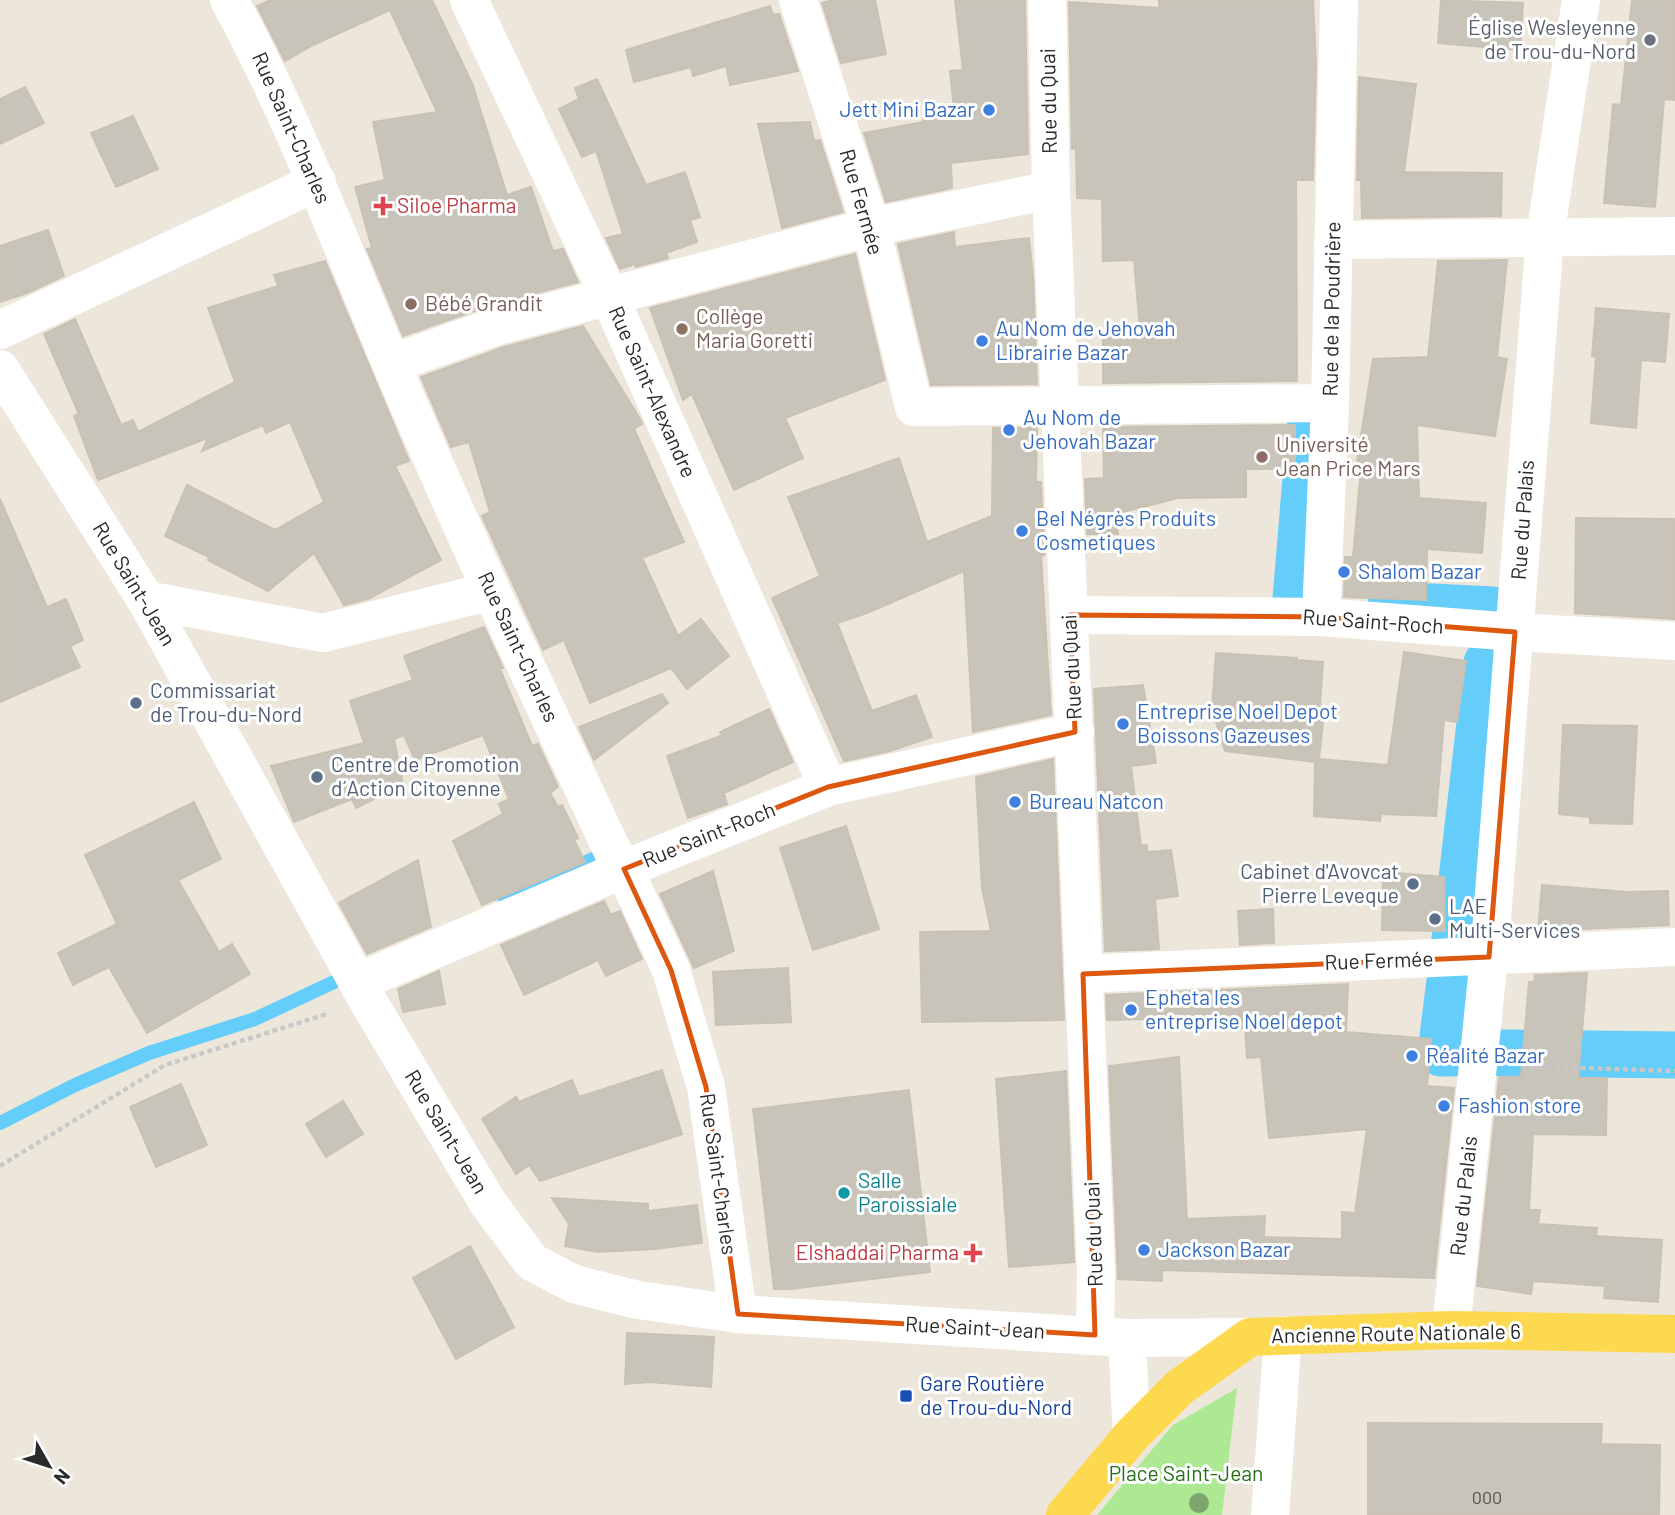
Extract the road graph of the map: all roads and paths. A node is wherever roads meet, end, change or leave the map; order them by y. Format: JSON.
{"nodes":[{"id":1,"x":229,"y":0,"type":"edge"},
{"id":2,"x":469,"y":0,"type":"edge"},
{"id":3,"x":798,"y":0,"type":"edge"},
{"id":4,"x":1047,"y":0,"type":"edge"},
{"id":5,"x":1339,"y":0,"type":"edge"},
{"id":6,"x":1581,"y":0,"type":"edge"},
{"id":7,"x":317,"y":182,"type":"junction"},
{"id":8,"x":1051,"y":190,"type":"junction"},
{"id":9,"x":871,"y":228,"type":"junction"},
{"id":10,"x":1675,"y":236,"type":"edge"},
{"id":11,"x":1545,"y":237,"type":"junction"},
{"id":12,"x":1333,"y":240,"type":"junction"},
{"id":13,"x":610,"y":298,"type":"junction"},
{"id":14,"x":0,"y":330,"type":"edge"},
{"id":15,"x":391,"y":364,"type":"junction"},
{"id":16,"x":0,"y":369,"type":"edge"},
{"id":17,"x":1330,"y":402,"type":"junction"},
{"id":18,"x":1060,"y":405,"type":"junction"},
{"id":19,"x":491,"y":591,"type":"junction"},
{"id":20,"x":146,"y":600,"type":"junction"},
{"id":21,"x":1070,"y":615,"type":"junction"},
{"id":22,"x":1321,"y":617,"type":"junction"},
{"id":23,"x":1515,"y":632,"type":"junction"},
{"id":24,"x":1675,"y":640,"type":"edge"},
{"id":25,"x":1075,"y":732,"type":"junction"},
{"id":26,"x":828,"y":787,"type":"junction"},
{"id":27,"x":624,"y":869,"type":"junction"},
{"id":28,"x":1675,"y":947,"type":"edge"},
{"id":29,"x":1489,"y":957,"type":"junction"},
{"id":30,"x":1083,"y":974,"type":"junction"},
{"id":31,"x":363,"y":991,"type":"junction"},
{"id":32,"x":1479,"y":1052,"type":"junction"},
{"id":33,"x":1675,"y":1071,"type":"edge"},
{"id":34,"x":0,"y":1166,"type":"edge"},
{"id":35,"x":738,"y":1314,"type":"junction"},
{"id":36,"x":1451,"y":1330,"type":"junction"},
{"id":37,"x":1675,"y":1335,"type":"edge"},
{"id":38,"x":1266,"y":1336,"type":"junction"},
{"id":39,"x":1111,"y":1337,"type":"junction"},
{"id":40,"x":1132,"y":1435,"type":"junction"},
{"id":41,"x":1065,"y":1515,"type":"edge"},
{"id":42,"x":1270,"y":1515,"type":"edge"}],
"edges":[{"from":1,"to":7,"type":"street","name":"Rue Saint-Charles"},
{"from":2,"to":13,"type":"street","name":"Rue Saint-Alexandre"},
{"from":3,"to":9,"type":"street","name":"Rue Fermée"},
{"from":4,"to":8,"type":"street","name":"Rue du Quai"},
{"from":5,"to":12,"type":"street","name":"Rue de la Poudrière"},
{"from":6,"to":11,"type":"street","name":"Rue du Palais"},
{"from":7,"to":14,"type":"street"},
{"from":7,"to":15,"type":"street","name":"Rue Saint-Charles"},
{"from":8,"to":9,"type":"street"},
{"from":8,"to":18,"type":"street","name":"Rue du Quai"},
{"from":9,"to":13,"type":"street"},
{"from":9,"to":18,"type":"street","name":"Rue Fermée"},
{"from":10,"to":11,"type":"street"},
{"from":11,"to":12,"type":"street"},
{"from":11,"to":23,"type":"street","name":"Rue du Palais"},
{"from":12,"to":17,"type":"street","name":"Rue de la Poudrière"},
{"from":13,"to":15,"type":"street"},
{"from":13,"to":26,"type":"street","name":"Rue Saint-Alexandre"},
{"from":15,"to":19,"type":"street","name":"Rue Saint-Charles"},
{"from":16,"to":20,"type":"street","name":"Rue Saint-Jean"},
{"from":17,"to":18,"type":"street"},
{"from":17,"to":22,"type":"street","name":"Rue de la Poudrière"},
{"from":18,"to":21,"type":"street","name":"Rue du Quai"},
{"from":19,"to":20,"type":"street"},
{"from":19,"to":27,"type":"street","name":"Rue Saint-Charles"},
{"from":20,"to":31,"type":"street","name":"Rue Saint-Jean"},
{"from":21,"to":22,"type":"street","name":"Rue Saint-Roch"},
{"from":21,"to":25,"type":"street","name":"Rue du Quai"},
{"from":22,"to":23,"type":"street","name":"Rue Saint-Roch"},
{"from":23,"to":24,"type":"street","name":"Rue Saint-Roch"},
{"from":23,"to":29,"type":"street","name":"Rue du Palais"},
{"from":25,"to":26,"type":"street","name":"Rue Saint-Roch"},
{"from":25,"to":30,"type":"street","name":"Rue du Quai"},
{"from":26,"to":27,"type":"street","name":"Rue Saint-Roch"},
{"from":27,"to":31,"type":"street","name":"Rue Saint-Roch"},
{"from":27,"to":35,"type":"street","name":"Rue Saint-Charles"},
{"from":28,"to":29,"type":"street","name":"Rue Fermée"},
{"from":29,"to":30,"type":"street","name":"Rue Fermée"},
{"from":29,"to":32,"type":"street","name":"Rue du Palais"},
{"from":30,"to":39,"type":"street","name":"Rue du Quai"},
{"from":31,"to":34,"type":"path"},
{"from":31,"to":35,"type":"street","name":"Rue Saint-Jean"},
{"from":32,"to":33,"type":"path"},
{"from":32,"to":36,"type":"street","name":"Rue du Palais"},
{"from":35,"to":39,"type":"street","name":"Rue Saint-Jean"},
{"from":36,"to":37,"type":"main road","name":"Ancienne Route Nationale 6"},
{"from":36,"to":38,"type":"main road","name":"Ancienne Route Nationale 6"},
{"from":38,"to":39,"type":"street","name":"Rue Saint-Jean"},
{"from":38,"to":40,"type":"main road","name":"Ancienne Route Nationale 6"},
{"from":38,"to":42,"type":"street"},
{"from":39,"to":40,"type":"street","name":"Rue du Quai"},
{"from":40,"to":41,"type":"main road","name":"Ancienne Route Nationale 6"}]}
